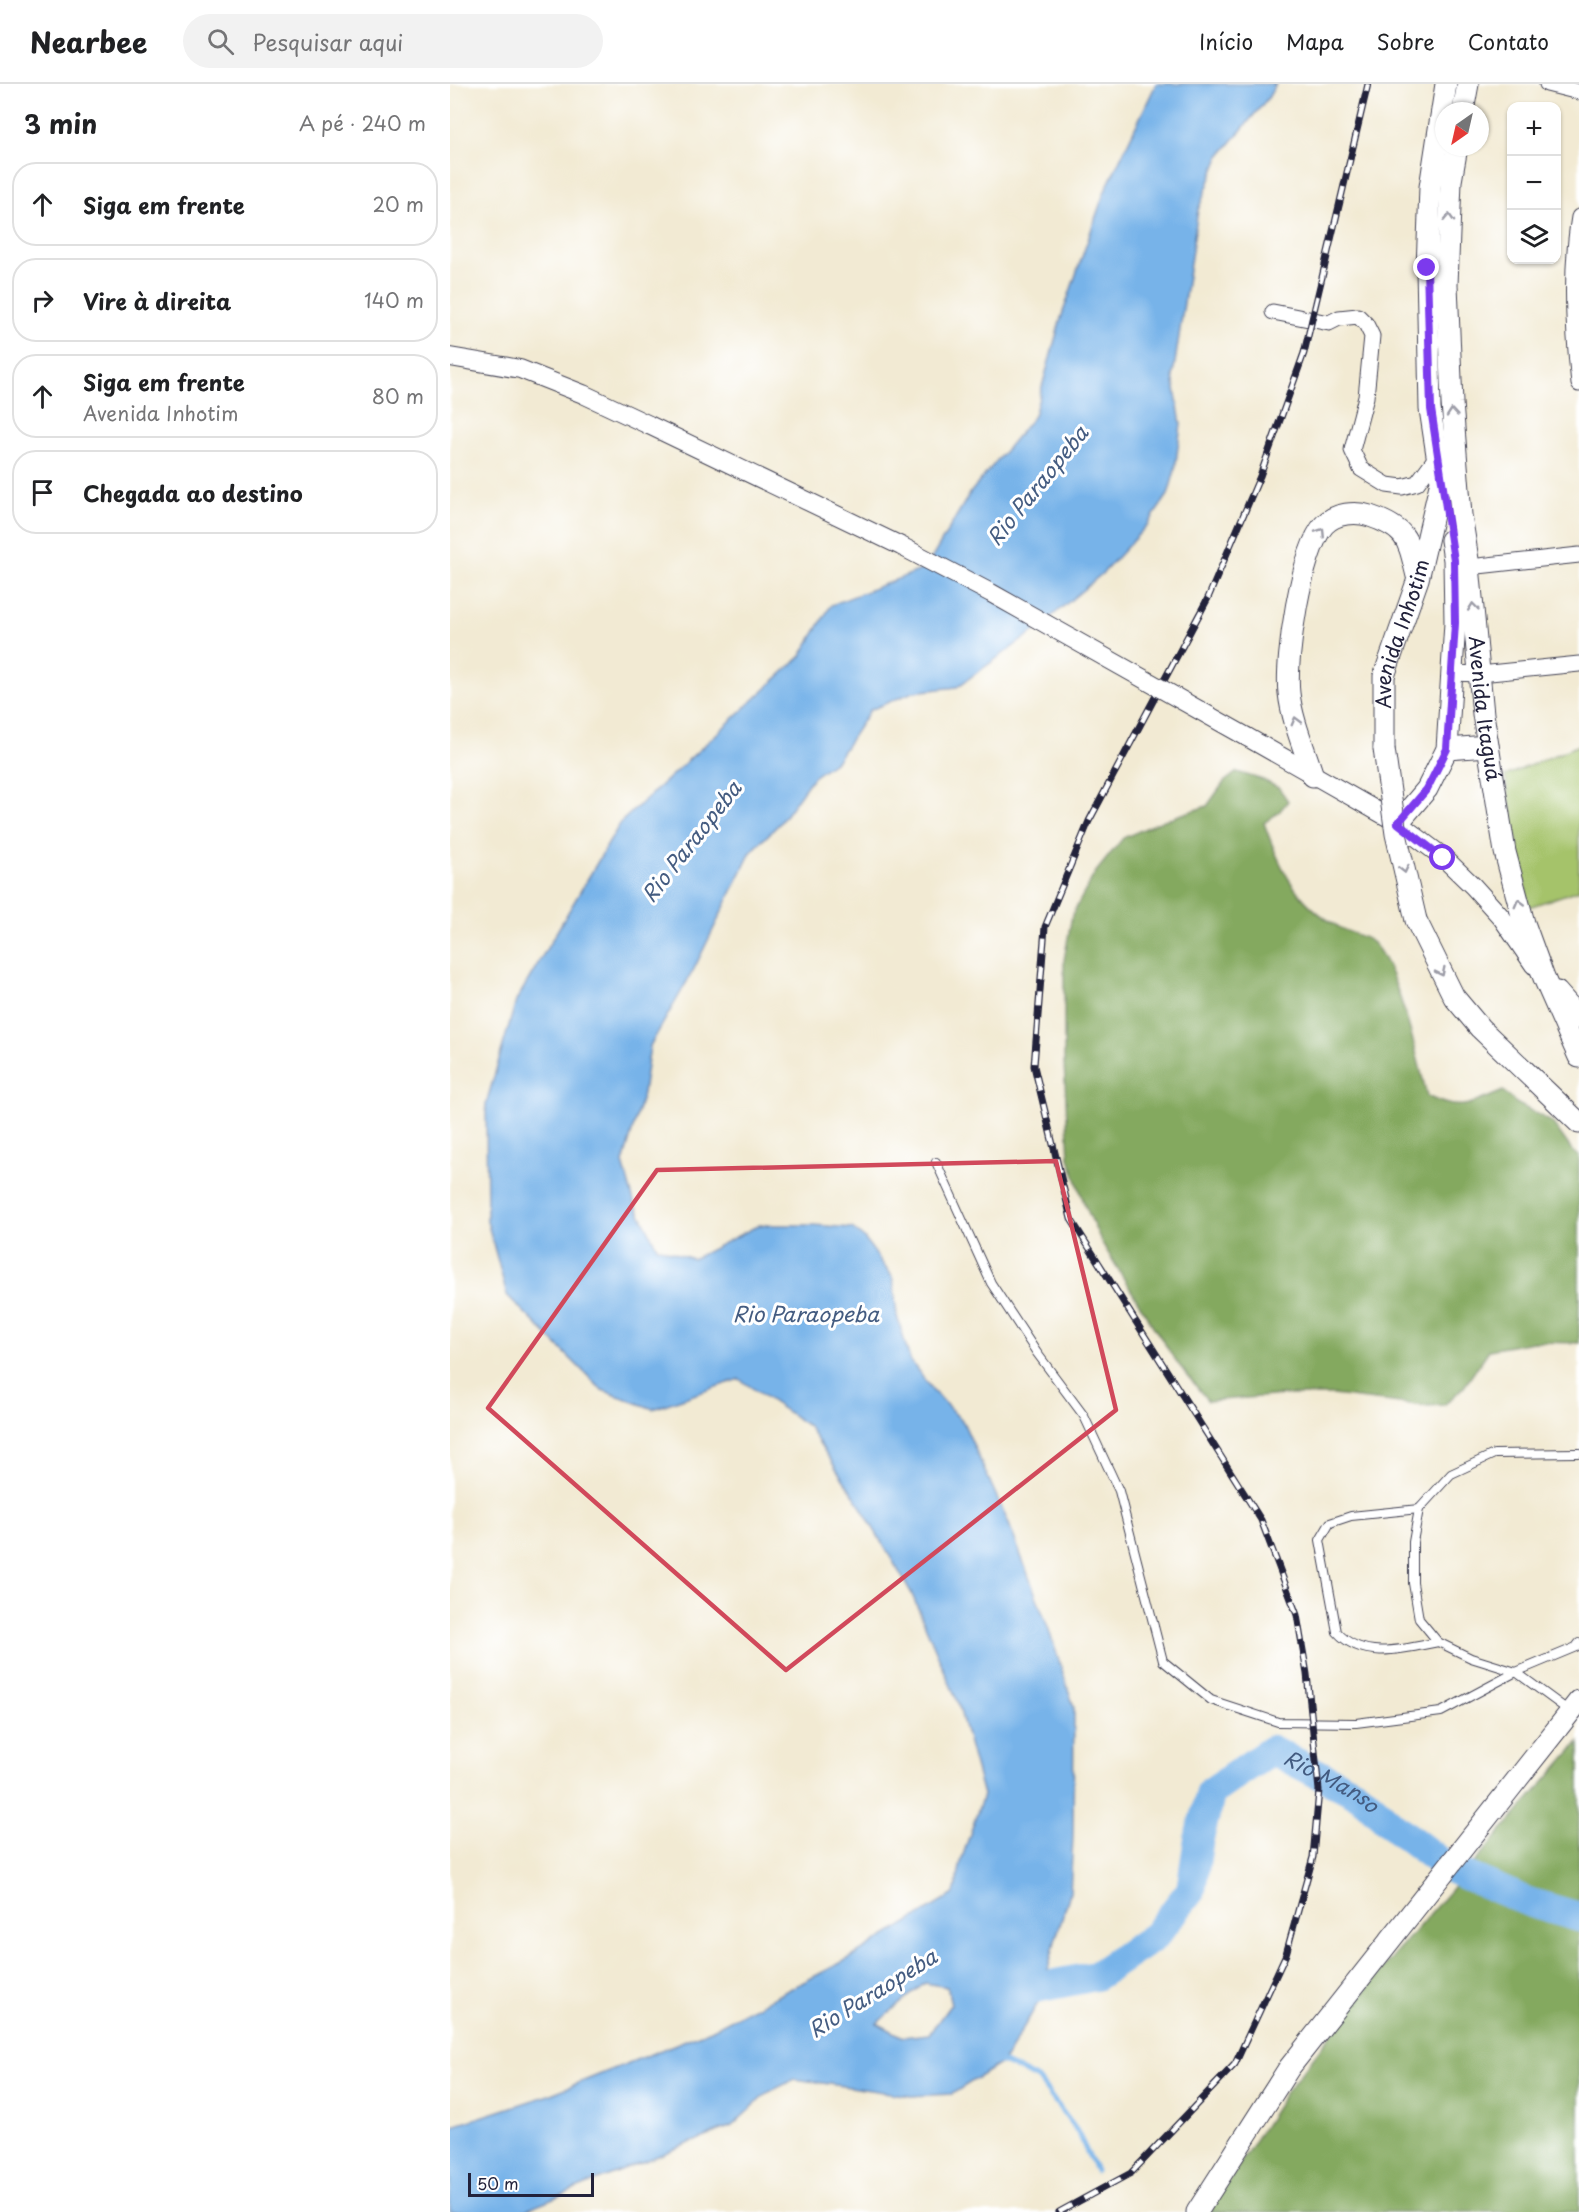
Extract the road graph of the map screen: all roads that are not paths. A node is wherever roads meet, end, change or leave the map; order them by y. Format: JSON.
{"nodes":[{"id":1,"x":1446,"y":84,"type":"edge"},
{"id":2,"x":1468,"y":84,"type":"edge"},
{"id":3,"x":1547,"y":84,"type":"edge"},
{"id":4,"x":1579,"y":92,"type":"edge"},
{"id":5,"x":1465,"y":102,"type":"edge"},
{"id":6,"x":1455,"y":156,"type":"edge"},
{"id":7,"x":1579,"y":217,"type":"edge"},
{"id":8,"x":1273,"y":312,"type":"dead end"},
{"id":9,"x":450,"y":357,"type":"edge"},
{"id":10,"x":1579,"y":384,"type":"edge"},
{"id":11,"x":1437,"y":456,"type":"junction"},
{"id":12,"x":1441,"y":481,"type":"junction"},
{"id":13,"x":1579,"y":555,"type":"edge"},
{"id":14,"x":1461,"y":567,"type":"junction"},
{"id":15,"x":1418,"y":579,"type":"junction"},
{"id":16,"x":1579,"y":664,"type":"edge"},
{"id":17,"x":1452,"y":673,"type":"junction"},
{"id":18,"x":1480,"y":674,"type":"junction"},
{"id":19,"x":1488,"y":747,"type":"junction"},
{"id":20,"x":1447,"y":749,"type":"junction"},
{"id":21,"x":1313,"y":776,"type":"junction"},
{"id":22,"x":1398,"y":823,"type":"junction"},
{"id":23,"x":1544,"y":978,"type":"junction"},
{"id":24,"x":1579,"y":1017,"type":"edge"},
{"id":25,"x":1579,"y":1057,"type":"edge"},
{"id":26,"x":1579,"y":1123,"type":"edge"},
{"id":27,"x":936,"y":1162,"type":"dead end"},
{"id":28,"x":1579,"y":1453,"type":"edge"},
{"id":29,"x":1419,"y":1509,"type":"junction"},
{"id":30,"x":1437,"y":1642,"type":"junction"},
{"id":31,"x":1579,"y":1643,"type":"edge"},
{"id":32,"x":1516,"y":1672,"type":"junction"},
{"id":33,"x":1575,"y":1706,"type":"edge"},
{"id":34,"x":1197,"y":2212,"type":"edge"}],
"edges":[{"from":1,"to":11,"type":"main road","name":"Avenida Inhotim"},
{"from":2,"to":5,"type":"main road"},
{"from":3,"to":4,"type":"street"},
{"from":14,"to":6,"type":"main road","name":"Avenida Itaguá","one_way":true},
{"from":7,"to":10,"type":"street"},
{"from":8,"to":11,"type":"street"},
{"from":9,"to":21,"type":"street","bridge":true},
{"from":11,"to":12,"type":"main road","name":"Avenida Inhotim"},
{"from":12,"to":14,"type":"main road"},
{"from":12,"to":15,"type":"main road","name":"Avenida Inhotim"},
{"from":13,"to":14,"type":"street"},
{"from":14,"to":17,"type":"main road"},
{"from":18,"to":14,"type":"main road","name":"Avenida Itaguá","one_way":true},
{"from":21,"to":15,"type":"main road","one_way":true},
{"from":15,"to":26,"type":"main road","name":"Avenida Inhotim","one_way":true,"bridge":true},
{"from":16,"to":18,"type":"street"},
{"from":17,"to":18,"type":"street"},
{"from":17,"to":20,"type":"main road"},
{"from":18,"to":19,"type":"main road","name":"Avenida Itaguá"},
{"from":19,"to":20,"type":"main road"},
{"from":23,"to":19,"type":"main road","name":"Avenida Itaguá","one_way":true},
{"from":20,"to":22,"type":"main road"},
{"from":21,"to":22,"type":"street"},
{"from":22,"to":23,"type":"street"},
{"from":23,"to":24,"type":"main road"},
{"from":23,"to":25,"type":"main road","name":"Avenida Itaguá"},
{"from":27,"to":32,"type":"lane"},
{"from":28,"to":29,"type":"lane"},
{"from":29,"to":30,"type":"lane"},
{"from":29,"to":30,"type":"lane"},
{"from":30,"to":32,"type":"lane"},
{"from":31,"to":32,"type":"lane"},
{"from":32,"to":33,"type":"lane"},
{"from":33,"to":34,"type":"main road"}]}
